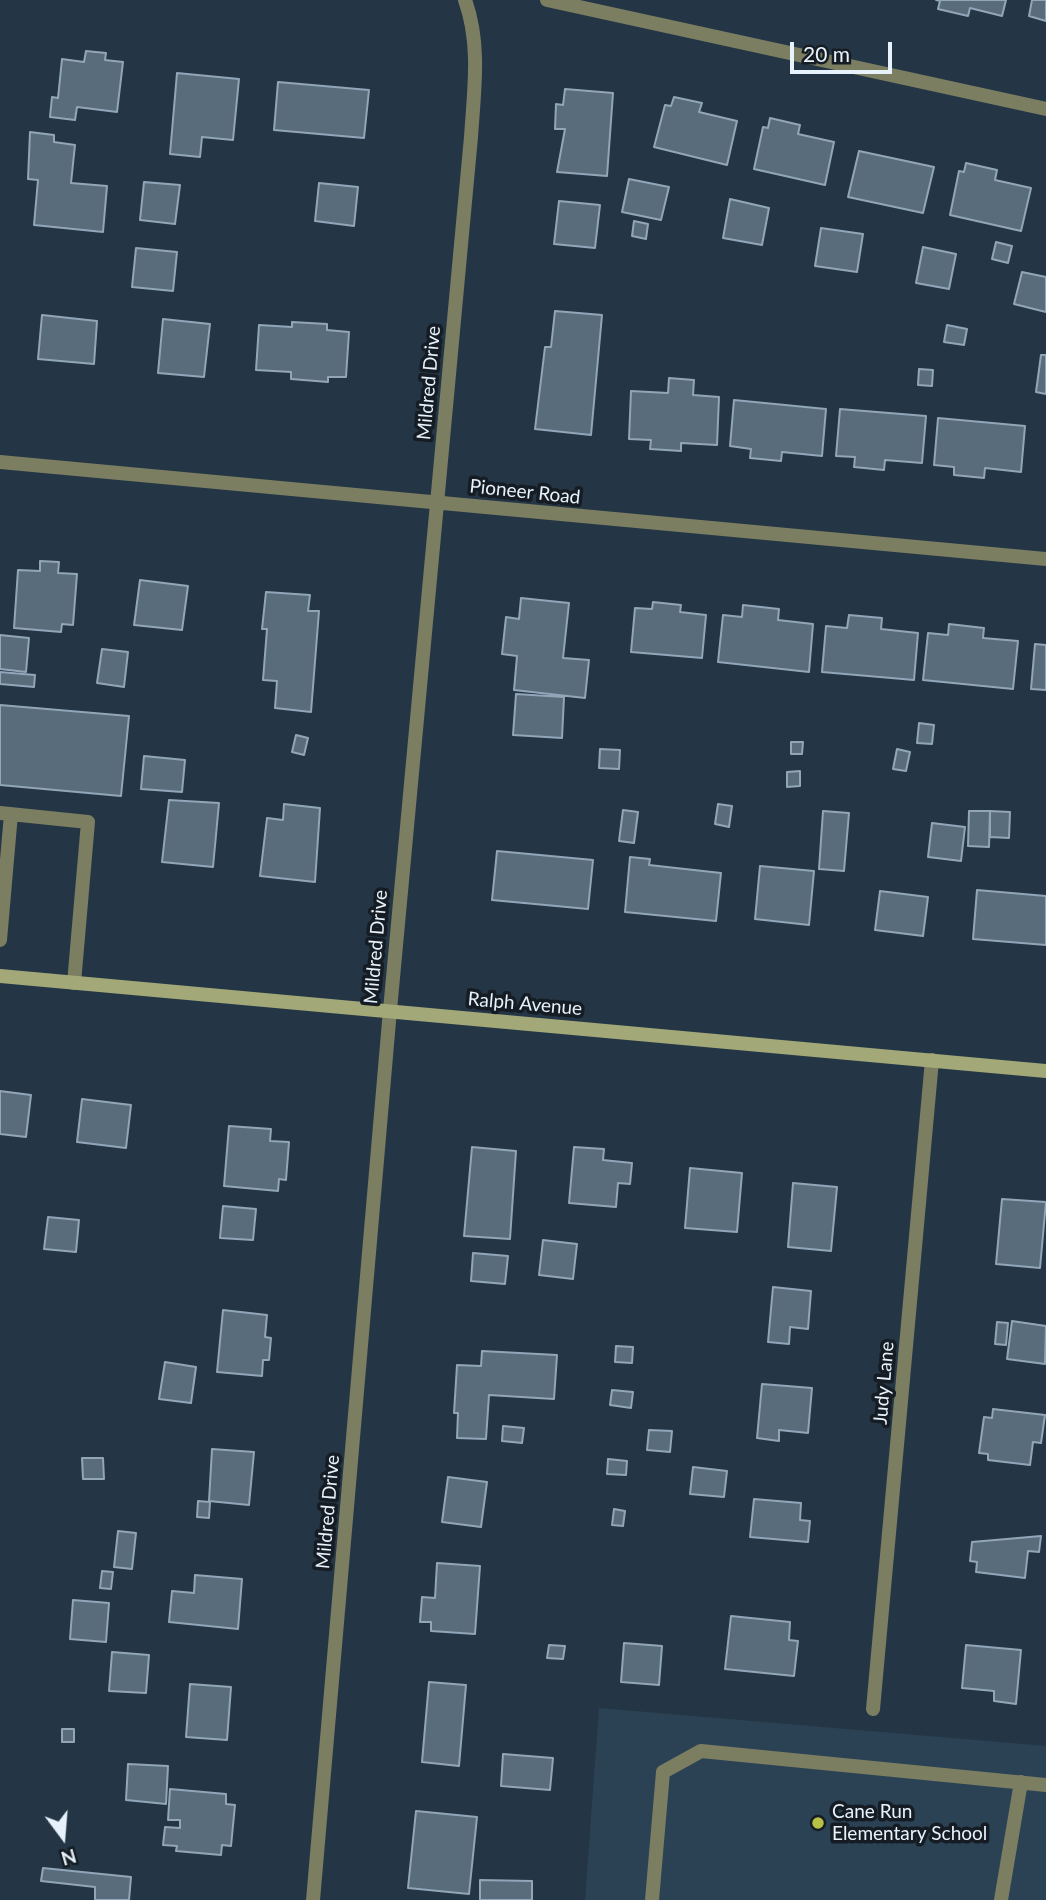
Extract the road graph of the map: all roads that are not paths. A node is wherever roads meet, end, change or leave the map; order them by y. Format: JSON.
{"nodes":[{"id":1,"x":465,"y":0,"type":"edge"},
{"id":2,"x":547,"y":0,"type":"edge"},
{"id":3,"x":1046,"y":109,"type":"edge"},
{"id":4,"x":0,"y":462,"type":"edge"},
{"id":5,"x":437,"y":503,"type":"junction"},
{"id":6,"x":1046,"y":559,"type":"edge"},
{"id":7,"x":5,"y":813,"type":"edge"},
{"id":8,"x":0,"y":940,"type":"edge"},
{"id":9,"x":0,"y":976,"type":"edge"},
{"id":10,"x":74,"y":982,"type":"junction"},
{"id":11,"x":390,"y":1010,"type":"junction"},
{"id":12,"x":932,"y":1060,"type":"junction"},
{"id":13,"x":1046,"y":1071,"type":"edge"},
{"id":14,"x":873,"y":1709,"type":"dead end"},
{"id":15,"x":1021,"y":1782,"type":"junction"},
{"id":16,"x":1046,"y":1785,"type":"edge"},
{"id":17,"x":313,"y":1900,"type":"edge"},
{"id":18,"x":652,"y":1900,"type":"edge"},
{"id":19,"x":1001,"y":1900,"type":"edge"}],
"edges":[{"from":1,"to":5,"type":"street","name":"Mildred Drive"},
{"from":2,"to":3,"type":"street"},
{"from":4,"to":5,"type":"street","name":"Pioneer Road"},
{"from":5,"to":6,"type":"street","name":"Pioneer Road"},
{"from":5,"to":11,"type":"street","name":"Mildred Drive"},
{"from":7,"to":8,"type":"street"},
{"from":7,"to":10,"type":"street"},
{"from":9,"to":10,"type":"street","name":"Ralph Avenue"},
{"from":10,"to":11,"type":"street","name":"Ralph Avenue"},
{"from":11,"to":12,"type":"street","name":"Ralph Avenue"},
{"from":11,"to":17,"type":"street","name":"Mildred Drive"},
{"from":12,"to":13,"type":"street","name":"Ralph Avenue"},
{"from":12,"to":14,"type":"street","name":"Judy Lane"},
{"from":15,"to":16,"type":"street"},
{"from":15,"to":18,"type":"street"},
{"from":15,"to":19,"type":"street"}]}
